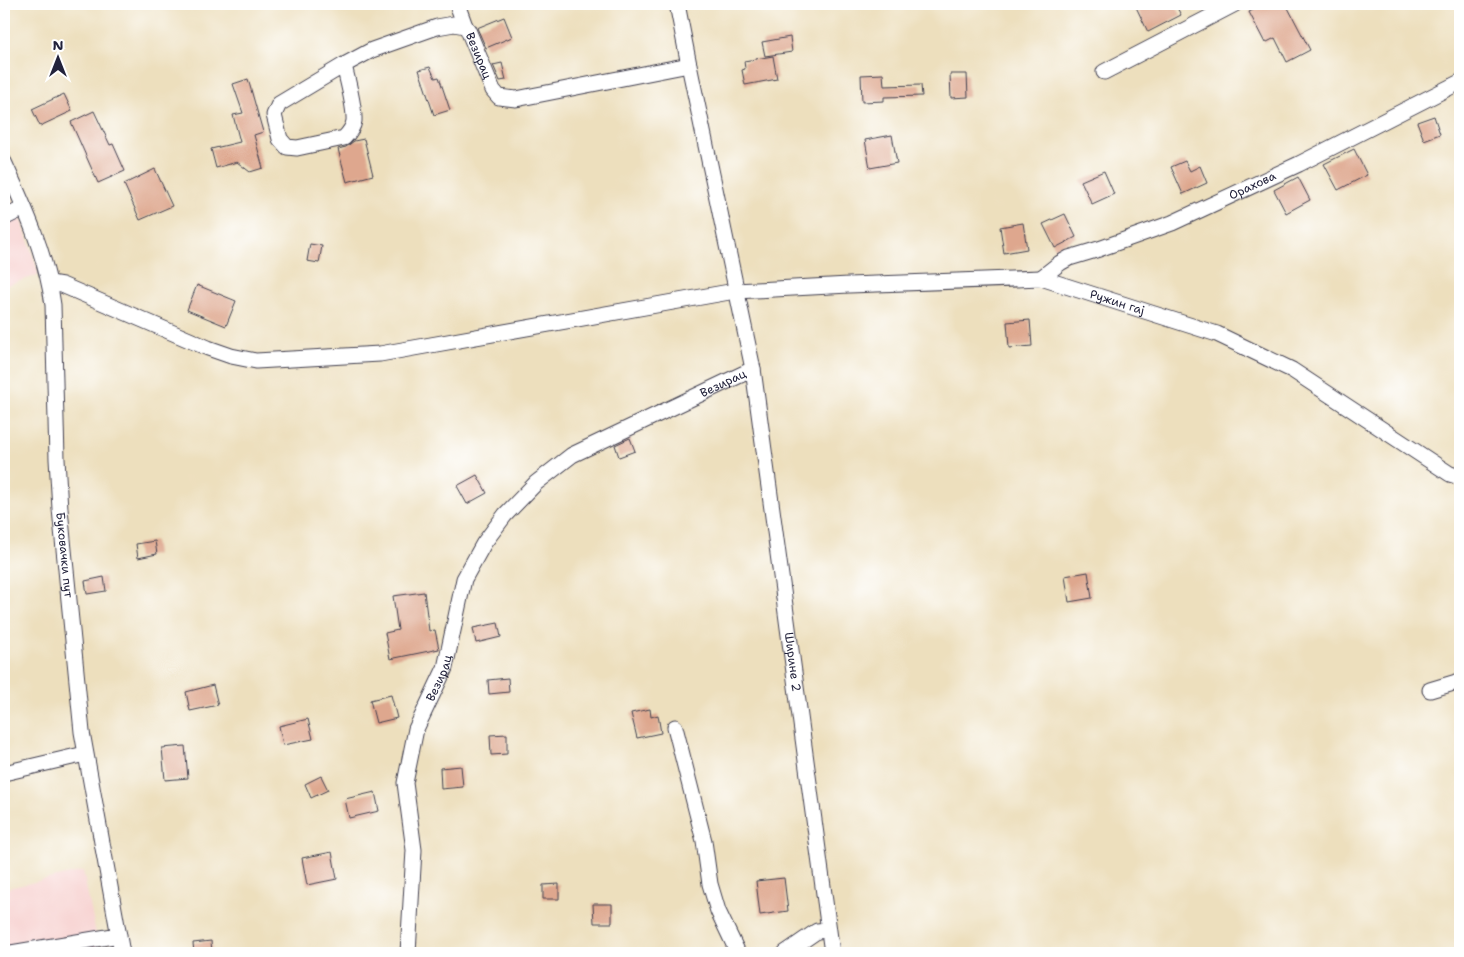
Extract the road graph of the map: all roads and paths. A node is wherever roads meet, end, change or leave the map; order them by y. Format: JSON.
{"nodes":[{"id":1,"x":457,"y":4,"type":"edge"},
{"id":2,"x":677,"y":4,"type":"edge"},
{"id":3,"x":1234,"y":4,"type":"edge"},
{"id":4,"x":465,"y":26,"type":"junction"},
{"id":5,"x":344,"y":65,"type":"junction"},
{"id":6,"x":689,"y":65,"type":"junction"},
{"id":7,"x":1104,"y":72,"type":"dead end"},
{"id":8,"x":1460,"y":82,"type":"edge"},
{"id":9,"x":4,"y":162,"type":"edge"},
{"id":10,"x":9,"y":188,"type":"edge"},
{"id":11,"x":24,"y":208,"type":"junction"},
{"id":12,"x":4,"y":218,"type":"edge"},
{"id":13,"x":1041,"y":278,"type":"junction"},
{"id":14,"x":50,"y":283,"type":"junction"},
{"id":15,"x":735,"y":291,"type":"junction"},
{"id":16,"x":753,"y":369,"type":"junction"},
{"id":17,"x":1460,"y":477,"type":"edge"},
{"id":18,"x":1460,"y":681,"type":"edge"},
{"id":19,"x":1430,"y":690,"type":"dead end"},
{"id":20,"x":675,"y":727,"type":"dead end"},
{"id":21,"x":85,"y":754,"type":"junction"},
{"id":22,"x":4,"y":773,"type":"edge"},
{"id":23,"x":828,"y":930,"type":"junction"},
{"id":24,"x":119,"y":935,"type":"junction"},
{"id":25,"x":11,"y":953,"type":"edge"},
{"id":26,"x":122,"y":953,"type":"edge"},
{"id":27,"x":408,"y":953,"type":"edge"},
{"id":28,"x":738,"y":953,"type":"edge"},
{"id":29,"x":785,"y":953,"type":"edge"},
{"id":30,"x":832,"y":953,"type":"edge"}],
"edges":[{"from":1,"to":4,"type":"street"},
{"from":2,"to":6,"type":"street"},
{"from":3,"to":7,"type":"street"},
{"from":4,"to":5,"type":"street","name":"Везирац"},
{"from":4,"to":6,"type":"street","name":"Везирац"},
{"from":5,"to":5,"type":"street","name":"Везирац"},
{"from":6,"to":15,"type":"street","name":"Везирац"},
{"from":8,"to":13,"type":"street","name":"Орахова"},
{"from":9,"to":10,"type":"street","name":"Буковачки пут"},
{"from":10,"to":11,"type":"street","name":"Буковачки пут"},
{"from":11,"to":12,"type":"street"},
{"from":11,"to":14,"type":"street","name":"Буковачки пут"},
{"from":13,"to":15,"type":"street","name":"Ружин гај"},
{"from":13,"to":17,"type":"street","name":"Ружин гај"},
{"from":14,"to":15,"type":"street","name":"Ружин гај"},
{"from":14,"to":21,"type":"street","name":"Буковачки пут"},
{"from":15,"to":16,"type":"street","name":"Везирац"},
{"from":16,"to":23,"type":"street","name":"Ширине 2"},
{"from":16,"to":27,"type":"street","name":"Везирац"},
{"from":18,"to":19,"type":"street"},
{"from":20,"to":28,"type":"street"},
{"from":21,"to":22,"type":"street"},
{"from":21,"to":24,"type":"street","name":"Буковачки пут"},
{"from":23,"to":29,"type":"street"},
{"from":23,"to":30,"type":"street","name":"Ширине 2"},
{"from":24,"to":25,"type":"street"},
{"from":24,"to":26,"type":"street","name":"Буковачки пут"}]}
